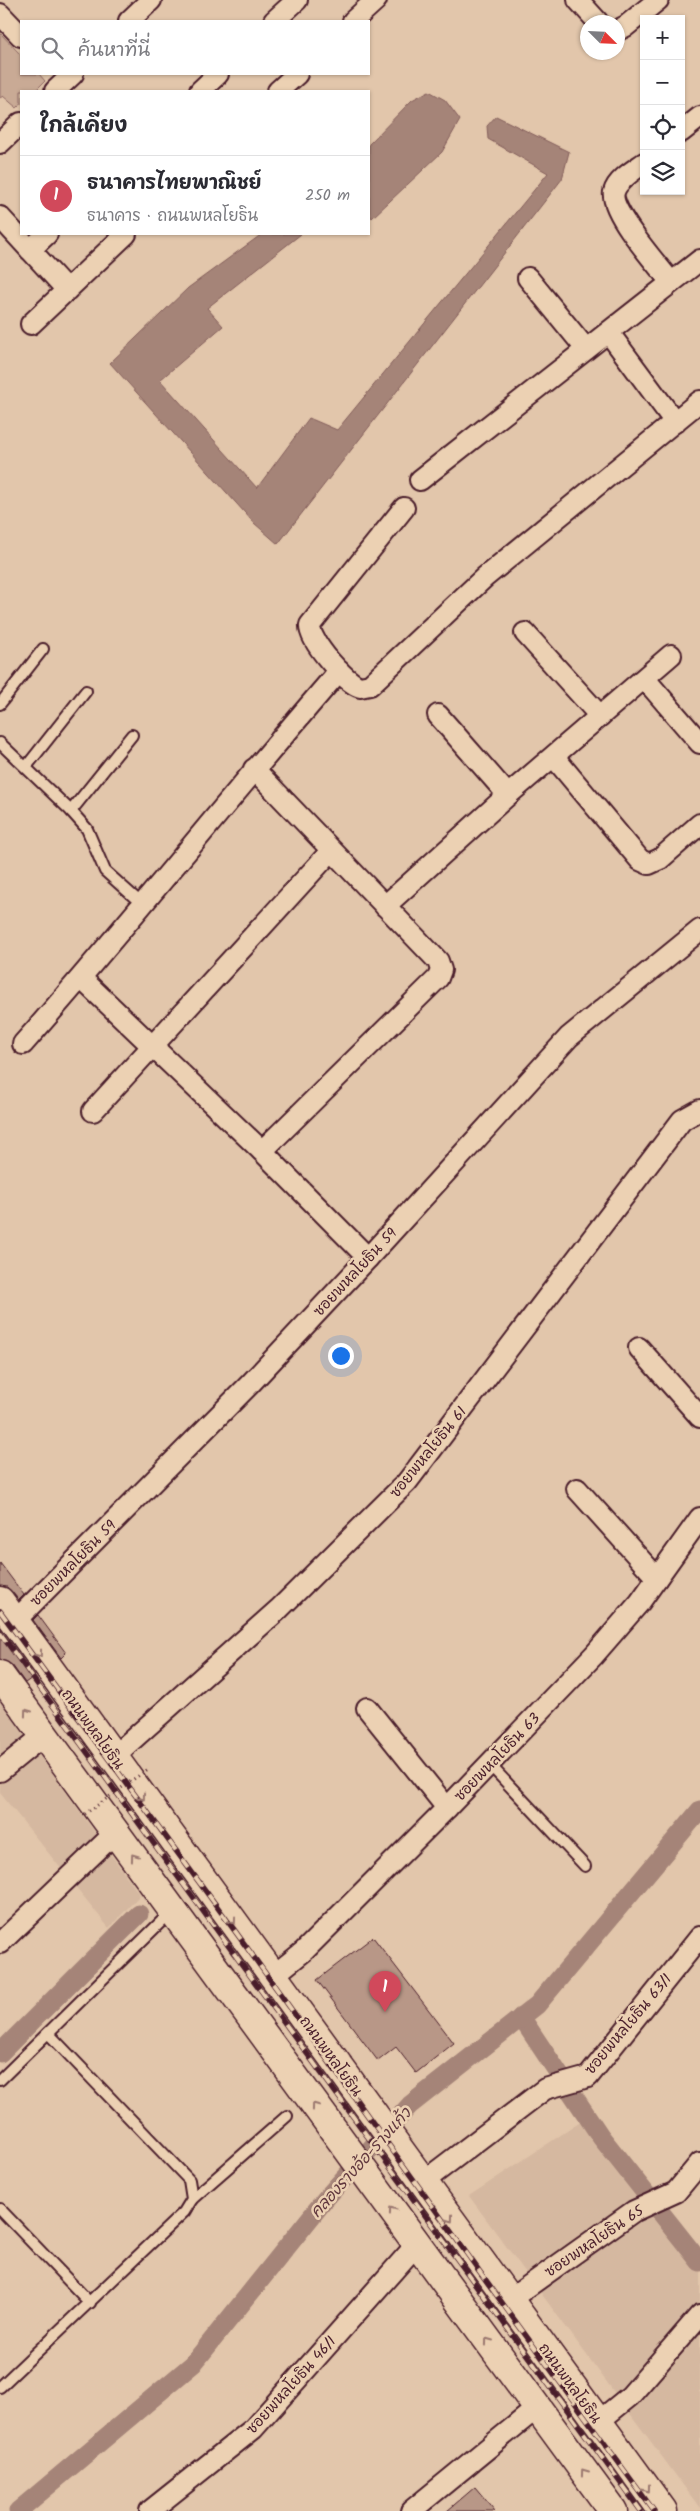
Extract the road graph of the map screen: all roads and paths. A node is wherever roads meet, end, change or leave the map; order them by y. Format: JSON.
{"nodes":[{"id":1,"x":151,"y":0,"type":"edge"},
{"id":2,"x":297,"y":0,"type":"edge"},
{"id":3,"x":376,"y":0,"type":"edge"},
{"id":4,"x":578,"y":0,"type":"edge"},
{"id":5,"x":658,"y":0,"type":"edge"},
{"id":6,"x":0,"y":14,"type":"edge"},
{"id":7,"x":592,"y":15,"type":"edge"},
{"id":8,"x":130,"y":20,"type":"edge"},
{"id":9,"x":275,"y":20,"type":"edge"},
{"id":10,"x":354,"y":20,"type":"edge"},
{"id":11,"x":625,"y":26,"type":"edge"},
{"id":12,"x":20,"y":35,"type":"edge"},
{"id":13,"x":217,"y":75,"type":"edge"},
{"id":14,"x":295,"y":75,"type":"edge"},
{"id":15,"x":201,"y":90,"type":"edge"},
{"id":16,"x":279,"y":90,"type":"edge"},
{"id":17,"x":700,"y":117,"type":"edge"},
{"id":18,"x":20,"y":124,"type":"edge"},
{"id":19,"x":685,"y":129,"type":"edge"},
{"id":20,"x":0,"y":143,"type":"edge"},
{"id":21,"x":640,"y":166,"type":"edge"},
{"id":22,"x":0,"y":217,"type":"edge"},
{"id":23,"x":46,"y":235,"type":"edge"},
{"id":24,"x":125,"y":235,"type":"edge"},
{"id":25,"x":30,"y":250,"type":"junction"},
{"id":26,"x":700,"y":260,"type":"edge"},
{"id":27,"x":528,"y":278,"type":"dead end"},
{"id":28,"x":671,"y":282,"type":"junction"},
{"id":29,"x":67,"y":290,"type":"junction"},
{"id":30,"x":31,"y":324,"type":"dead end"},
{"id":31,"x":609,"y":333,"type":"junction"},
{"id":32,"x":586,"y":349,"type":"junction"},
{"id":33,"x":700,"y":402,"type":"edge"},
{"id":34,"x":675,"y":422,"type":"junction"},
{"id":35,"x":420,"y":480,"type":"dead end"},
{"id":36,"x":404,"y":508,"type":"dead end"},
{"id":37,"x":526,"y":633,"type":"dead end"},
{"id":38,"x":42,"y":649,"type":"dead end"},
{"id":39,"x":671,"y":655,"type":"dead end"},
{"id":40,"x":339,"y":671,"type":"junction"},
{"id":41,"x":645,"y":678,"type":"junction"},
{"id":42,"x":86,"y":691,"type":"dead end"},
{"id":43,"x":0,"y":704,"type":"edge"},
{"id":44,"x":438,"y":715,"type":"dead end"},
{"id":45,"x":600,"y":716,"type":"junction"},
{"id":46,"x":132,"y":735,"type":"dead end"},
{"id":47,"x":0,"y":743,"type":"edge"},
{"id":48,"x":700,"y":744,"type":"edge"},
{"id":49,"x":554,"y":757,"type":"junction"},
{"id":50,"x":26,"y":767,"type":"junction"},
{"id":51,"x":254,"y":769,"type":"junction"},
{"id":52,"x":508,"y":795,"type":"junction"},
{"id":53,"x":71,"y":811,"type":"junction"},
{"id":54,"x":700,"y":824,"type":"edge"},
{"id":55,"x":331,"y":851,"type":"junction"},
{"id":56,"x":143,"y":905,"type":"junction"},
{"id":57,"x":385,"y":906,"type":"junction"},
{"id":58,"x":700,"y":930,"type":"edge"},
{"id":59,"x":82,"y":978,"type":"junction"},
{"id":60,"x":23,"y":1044,"type":"dead end"},
{"id":61,"x":152,"y":1047,"type":"junction"},
{"id":62,"x":700,"y":1110,"type":"edge"},
{"id":63,"x":93,"y":1111,"type":"dead end"},
{"id":64,"x":262,"y":1151,"type":"junction"},
{"id":65,"x":368,"y":1258,"type":"junction"},
{"id":66,"x":639,"y":1348,"type":"dead end"},
{"id":67,"x":700,"y":1418,"type":"edge"},
{"id":68,"x":577,"y":1489,"type":"dead end"},
{"id":69,"x":700,"y":1518,"type":"edge"},
{"id":70,"x":657,"y":1578,"type":"junction"},
{"id":71,"x":7,"y":1611,"type":"edge"},
{"id":72,"x":0,"y":1674,"type":"edge"},
{"id":73,"x":368,"y":1708,"type":"dead end"},
{"id":74,"x":44,"y":1735,"type":"junction"},
{"id":75,"x":113,"y":1757,"type":"junction"},
{"id":76,"x":490,"y":1765,"type":"junction"},
{"id":77,"x":148,"y":1769,"type":"dead end"},
{"id":78,"x":0,"y":1771,"type":"edge"},
{"id":79,"x":447,"y":1808,"type":"junction"},
{"id":80,"x":85,"y":1814,"type":"dead end"},
{"id":81,"x":116,"y":1832,"type":"junction"},
{"id":82,"x":189,"y":1860,"type":"junction"},
{"id":83,"x":585,"y":1866,"type":"dead end"},
{"id":84,"x":204,"y":1882,"type":"junction"},
{"id":85,"x":165,"y":1900,"type":"junction"},
{"id":86,"x":700,"y":1936,"type":"edge"},
{"id":87,"x":0,"y":1944,"type":"edge"},
{"id":88,"x":274,"y":1976,"type":"junction"},
{"id":89,"x":48,"y":2033,"type":"junction"},
{"id":90,"x":0,"y":2080,"type":"edge"},
{"id":91,"x":287,"y":2116,"type":"dead end"},
{"id":92,"x":700,"y":2163,"type":"edge"},
{"id":93,"x":424,"y":2182,"type":"junction"},
{"id":94,"x":192,"y":2199,"type":"junction"},
{"id":95,"x":0,"y":2208,"type":"edge"},
{"id":96,"x":417,"y":2244,"type":"junction"},
{"id":97,"x":509,"y":2300,"type":"junction"},
{"id":98,"x":90,"y":2303,"type":"junction"},
{"id":99,"x":700,"y":2315,"type":"edge"},
{"id":100,"x":0,"y":2387,"type":"edge"},
{"id":101,"x":538,"y":2408,"type":"junction"},
{"id":102,"x":598,"y":2422,"type":"junction"},
{"id":103,"x":150,"y":2511,"type":"edge"},
{"id":104,"x":411,"y":2511,"type":"edge"},
{"id":105,"x":613,"y":2511,"type":"edge"},
{"id":106,"x":663,"y":2511,"type":"edge"}],
"edges":[{"from":1,"to":8,"type":"street"},
{"from":2,"to":9,"type":"street"},
{"from":3,"to":10,"type":"street"},
{"from":4,"to":7,"type":"street"},
{"from":5,"to":11,"type":"street"},
{"from":6,"to":12,"type":"street"},
{"from":13,"to":15,"type":"street"},
{"from":14,"to":16,"type":"street"},
{"from":17,"to":19,"type":"street"},
{"from":18,"to":20,"type":"street"},
{"from":21,"to":28,"type":"street"},
{"from":22,"to":25,"type":"street"},
{"from":23,"to":25,"type":"street"},
{"from":24,"to":29,"type":"street"},
{"from":25,"to":29,"type":"street"},
{"from":26,"to":28,"type":"street"},
{"from":27,"to":32,"type":"street"},
{"from":28,"to":31,"type":"street"},
{"from":29,"to":30,"type":"street"},
{"from":31,"to":32,"type":"street"},
{"from":31,"to":34,"type":"street"},
{"from":32,"to":35,"type":"street"},
{"from":33,"to":34,"type":"street"},
{"from":34,"to":40,"type":"street"},
{"from":36,"to":40,"type":"street"},
{"from":37,"to":45,"type":"street"},
{"from":38,"to":43,"type":"lane"},
{"from":39,"to":41,"type":"street"},
{"from":40,"to":51,"type":"street"},
{"from":41,"to":45,"type":"street"},
{"from":41,"to":48,"type":"street"},
{"from":42,"to":50,"type":"lane"},
{"from":44,"to":52,"type":"street"},
{"from":45,"to":49,"type":"street"},
{"from":46,"to":53,"type":"lane"},
{"from":47,"to":50,"type":"lane"},
{"from":49,"to":52,"type":"street"},
{"from":49,"to":54,"type":"street"},
{"from":50,"to":53,"type":"lane"},
{"from":51,"to":55,"type":"street"},
{"from":51,"to":56,"type":"street"},
{"from":52,"to":57,"type":"street"},
{"from":53,"to":56,"type":"lane"},
{"from":55,"to":57,"type":"street"},
{"from":55,"to":61,"type":"street"},
{"from":56,"to":59,"type":"street"},
{"from":57,"to":64,"type":"street"},
{"from":58,"to":65,"type":"street","name":"ซอยพหลโยธิน 59"},
{"from":59,"to":60,"type":"street"},
{"from":59,"to":61,"type":"street"},
{"from":61,"to":63,"type":"street"},
{"from":61,"to":64,"type":"street"},
{"from":62,"to":75,"type":"street","name":"ซอยพหลโยธิน 61"},
{"from":64,"to":65,"type":"street"},
{"from":65,"to":71,"type":"street","name":"ซอยพหลโยธิน 59"},
{"from":66,"to":67,"type":"street"},
{"from":68,"to":70,"type":"street"},
{"from":69,"to":70,"type":"street","name":"ซอยพหลโยธิน 63"},
{"from":70,"to":76,"type":"street","name":"ซอยพหลโยธิน 63"},
{"from":71,"to":75,"type":"main road","name":"ถนนพหลโยธิน","one_way":true},
{"from":74,"to":72,"type":"main road","one_way":true},
{"from":73,"to":79,"type":"street"},
{"from":74,"to":78,"type":"street"},
{"from":74,"to":81,"type":"main road"},
{"from":75,"to":82,"type":"main road","name":"ถนนพหลโยธิน","one_way":true},
{"from":76,"to":79,"type":"street","name":"ซอยพหลโยธิน 63"},
{"from":76,"to":83,"type":"lane"},
{"from":77,"to":80,"type":"path","bridge":true},
{"from":79,"to":88,"type":"street","name":"ซอยพหลโยธิน 63"},
{"from":85,"to":81,"type":"main road","one_way":true},
{"from":81,"to":87,"type":"street"},
{"from":82,"to":84,"type":"main road","name":"ถนนพหลโยธิน"},
{"from":82,"to":85,"type":"main road"},
{"from":84,"to":85,"type":"main road"},
{"from":84,"to":88,"type":"main road","name":"ถนนพหลโยธิน","one_way":true},
{"from":85,"to":89,"type":"lane"},
{"from":96,"to":85,"type":"main road","one_way":true},
{"from":86,"to":93,"type":"street","name":"ซอยพหลโยธิน 63/1"},
{"from":88,"to":93,"type":"main road","name":"ถนนพหลโยธิน"},
{"from":89,"to":90,"type":"lane"},
{"from":89,"to":94,"type":"lane"},
{"from":91,"to":94,"type":"lane"},
{"from":92,"to":97,"type":"street","name":"ซอยพหลโยธิน 65"},
{"from":93,"to":97,"type":"main road","name":"ถนนพหลโยธิน","one_way":true},
{"from":94,"to":98,"type":"lane"},
{"from":95,"to":98,"type":"lane"},
{"from":101,"to":96,"type":"main road","one_way":true},
{"from":96,"to":103,"type":"street","name":"ซอยพหลโยธิน 46/1"},
{"from":97,"to":102,"type":"main road","name":"ถนนพหลโยธิน"},
{"from":98,"to":100,"type":"lane"},
{"from":99,"to":102,"type":"street"},
{"from":101,"to":104,"type":"street"},
{"from":105,"to":101,"type":"main road","one_way":true},
{"from":102,"to":106,"type":"main road","name":"ถนนพหลโยธิน","one_way":true}]}
